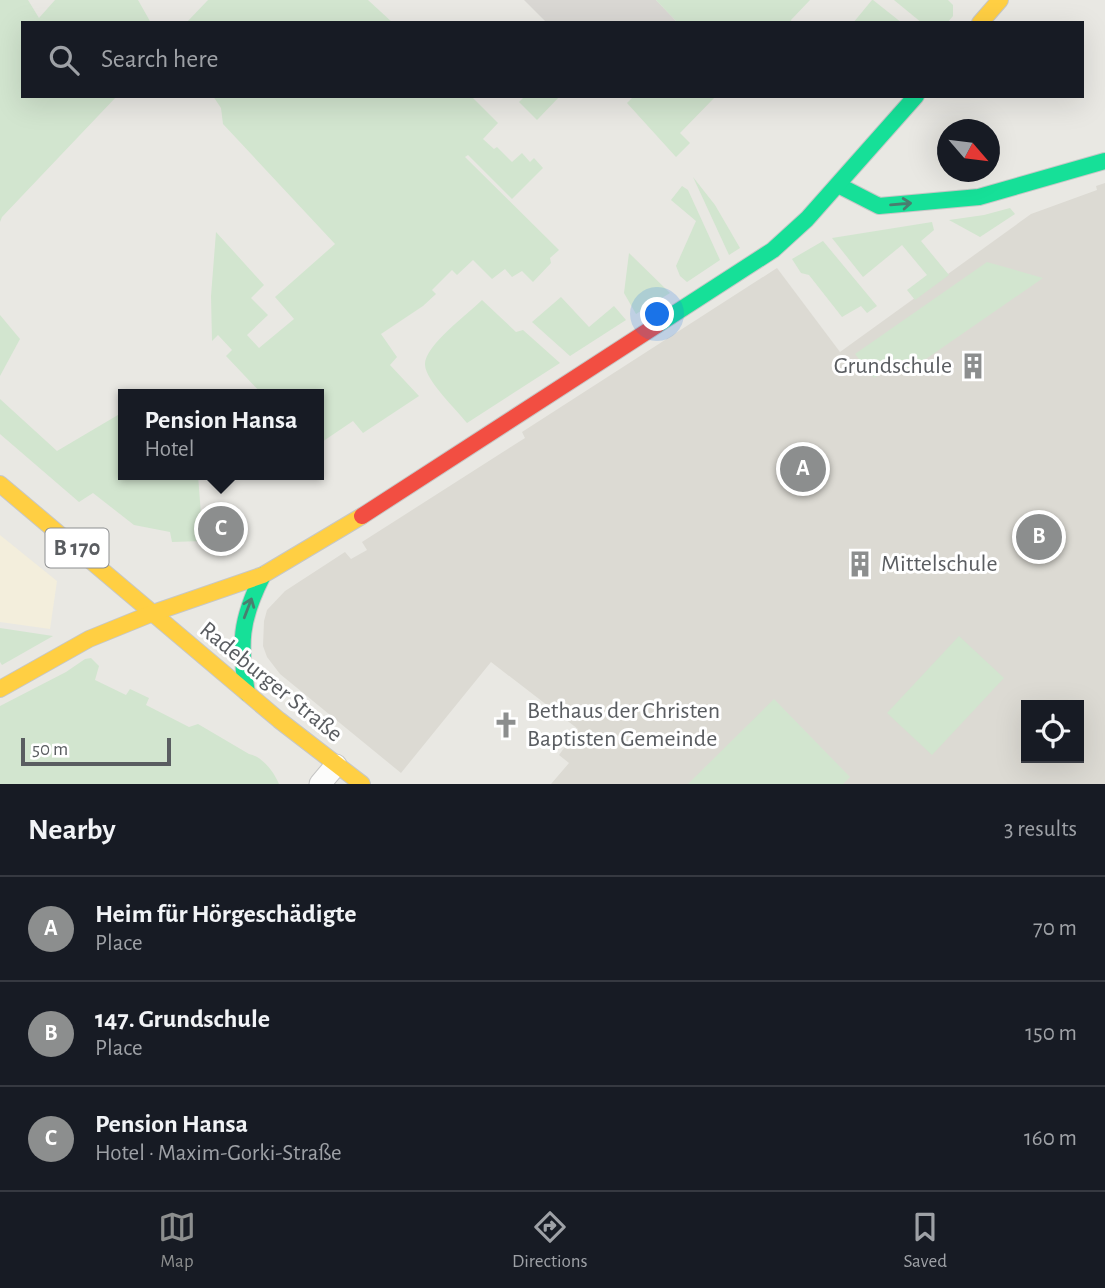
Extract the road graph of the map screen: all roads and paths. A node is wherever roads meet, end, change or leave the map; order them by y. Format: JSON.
{"nodes":[{"id":1,"x":1000,"y":0,"type":"edge"},
{"id":2,"x":982,"y":21,"type":"edge"},
{"id":3,"x":914,"y":98,"type":"edge"},
{"id":4,"x":1105,"y":162,"type":"edge"},
{"id":5,"x":838,"y":185,"type":"junction"},
{"id":6,"x":0,"y":484,"type":"edge"},
{"id":7,"x":263,"y":575,"type":"junction"},
{"id":8,"x":153,"y":613,"type":"junction"},
{"id":9,"x":0,"y":689,"type":"edge"},
{"id":10,"x":247,"y":693,"type":"junction"},
{"id":11,"x":336,"y":765,"type":"junction"},
{"id":12,"x":320,"y":784,"type":"edge"},
{"id":13,"x":362,"y":784,"type":"edge"}],
"edges":[{"from":1,"to":2,"type":"street"},
{"from":3,"to":5,"type":"street"},
{"from":5,"to":4,"type":"street","one_way":true},
{"from":5,"to":7,"type":"street"},
{"from":6,"to":8,"type":"street","number":"B 170"},
{"from":7,"to":8,"type":"street"},
{"from":10,"to":7,"type":"street","one_way":true},
{"from":8,"to":9,"type":"street"},
{"from":8,"to":10,"type":"street","name":"Radeburger Straße","number":"B 170"},
{"from":10,"to":11,"type":"street","name":"Radeburger Straße","number":"B 170"},
{"from":11,"to":12,"type":"street"},
{"from":11,"to":13,"type":"street","name":"Radeburger Straße","number":"B 170"}]}
